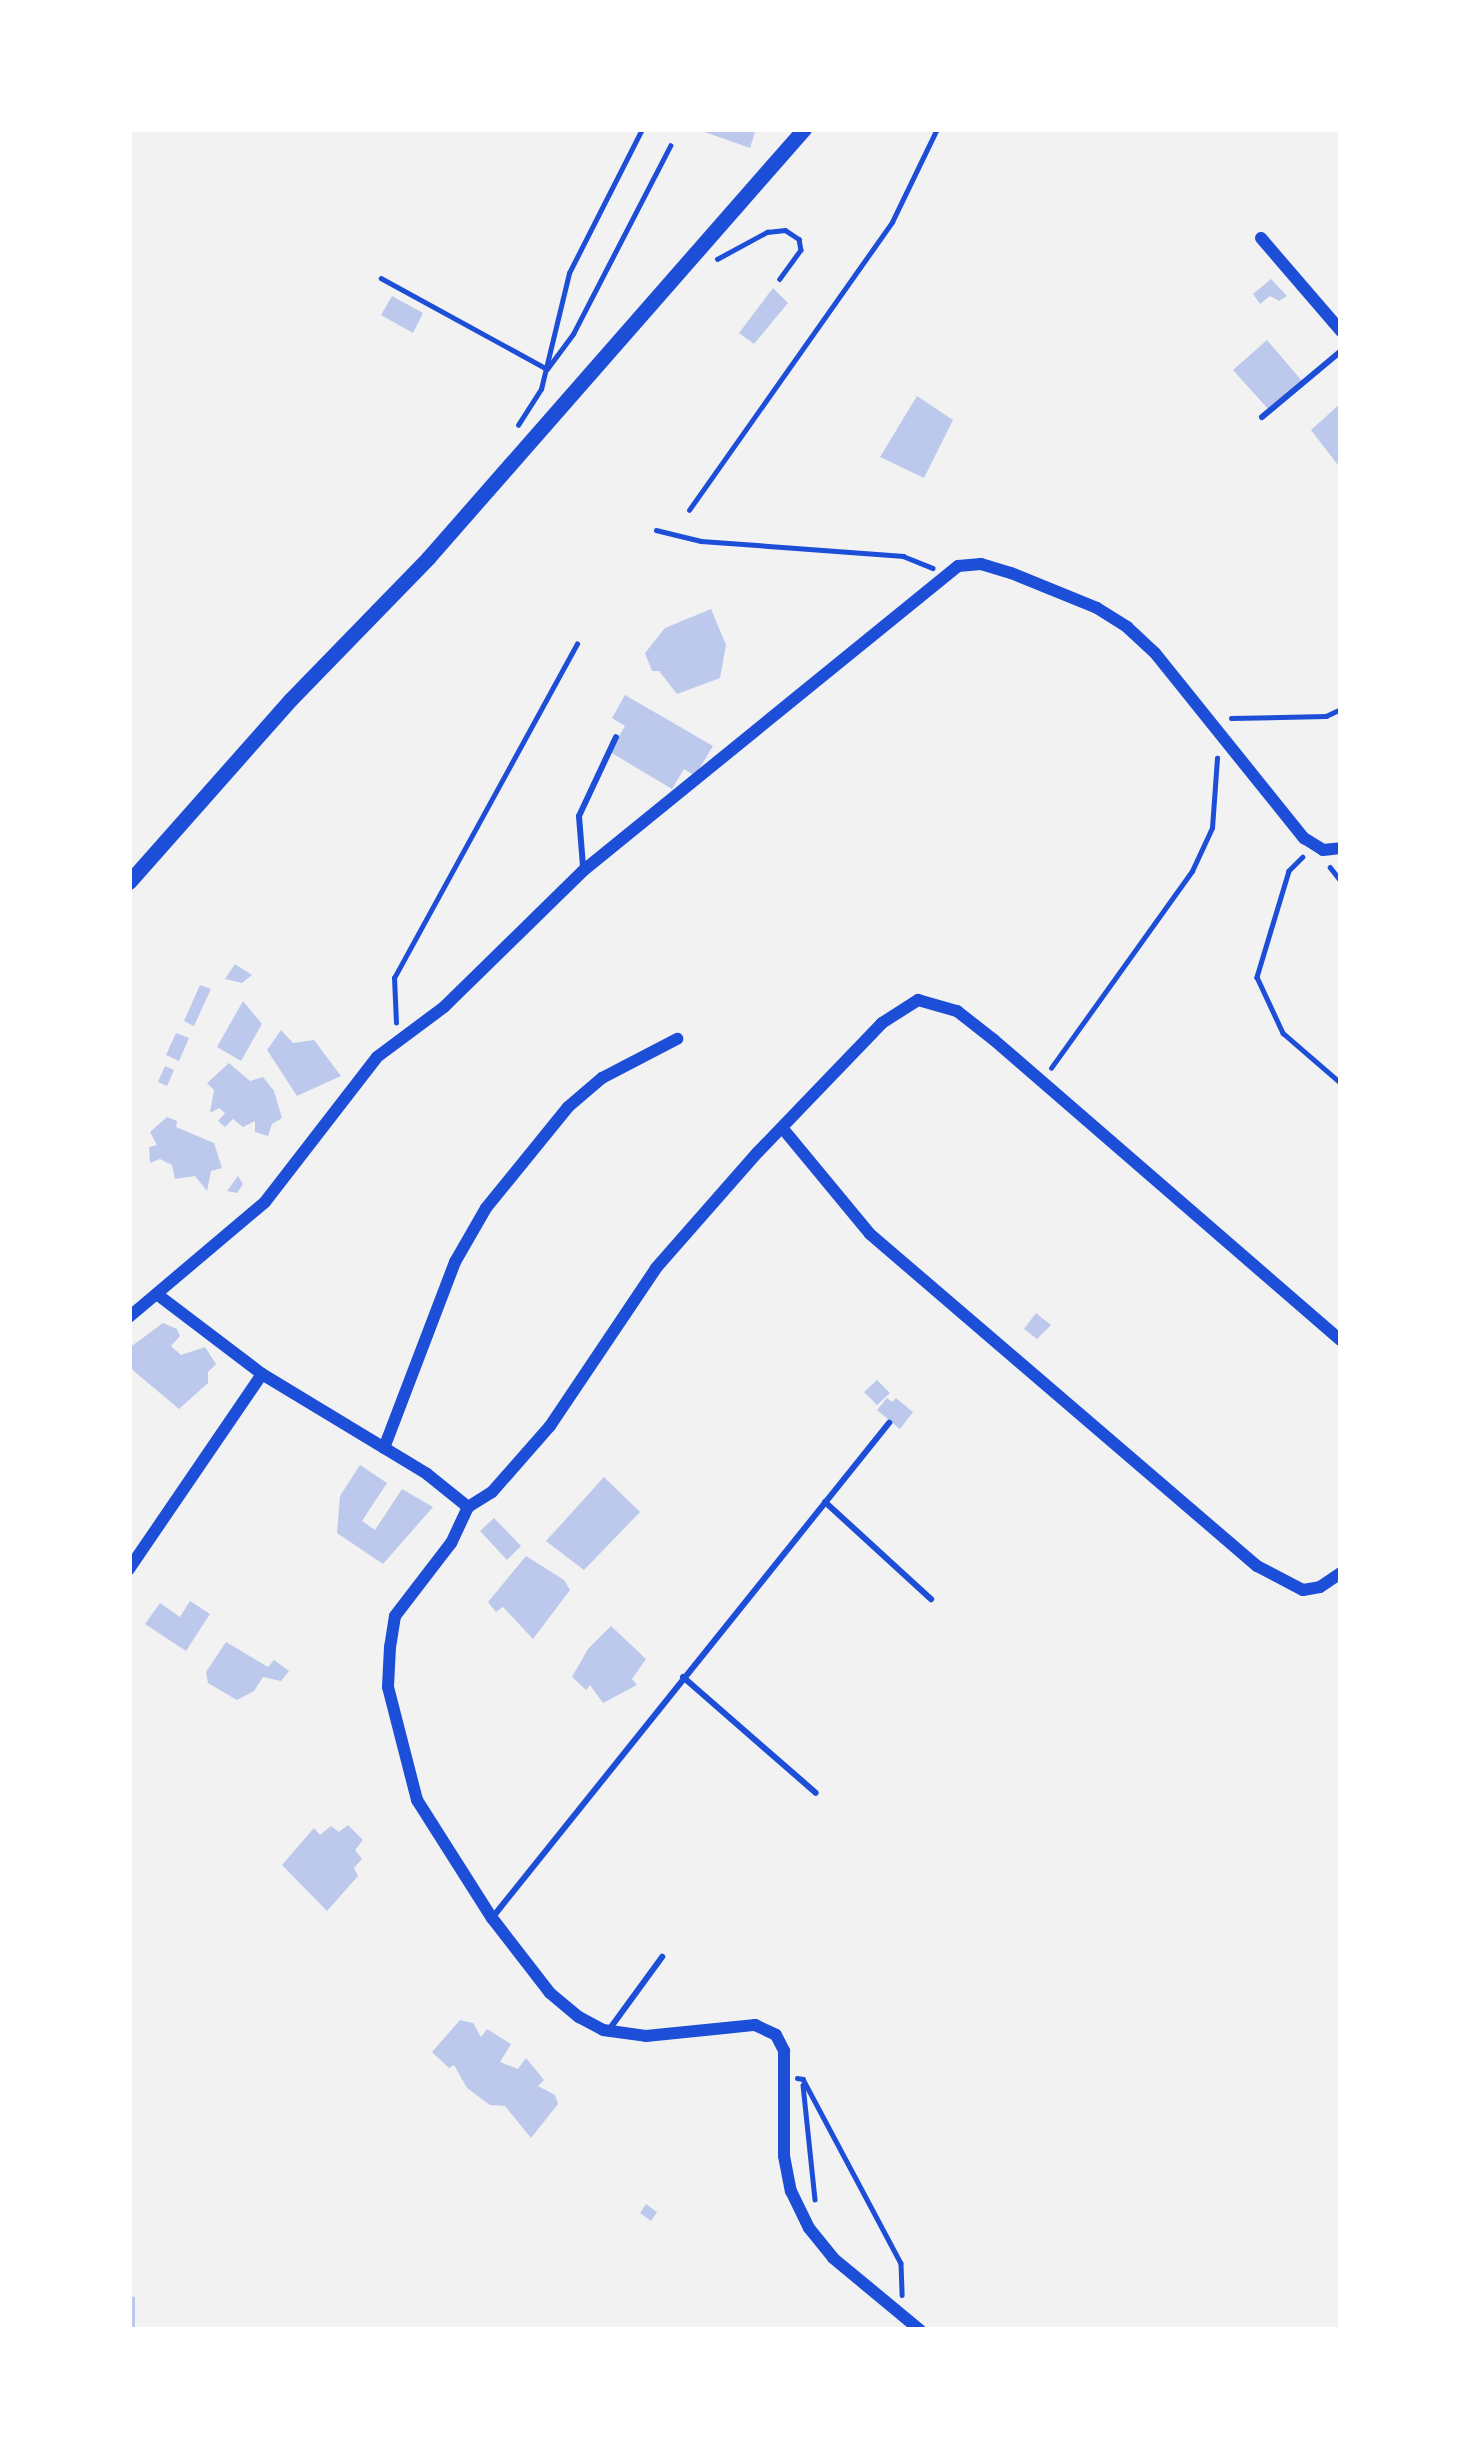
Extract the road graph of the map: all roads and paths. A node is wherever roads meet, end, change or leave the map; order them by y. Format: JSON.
{"nodes":[{"id":1,"x":642,"y":129,"type":"edge"},
{"id":2,"x":804,"y":129,"type":"edge"},
{"id":3,"x":937,"y":129,"type":"edge"},
{"id":4,"x":670,"y":146,"type":"dead end"},
{"id":5,"x":1262,"y":238,"type":"dead end"},
{"id":6,"x":707,"y":263,"type":"dead end"},
{"id":7,"x":381,"y":278,"type":"dead end"},
{"id":8,"x":779,"y":279,"type":"dead end"},
{"id":9,"x":1341,"y":331,"type":"edge"},
{"id":10,"x":1341,"y":351,"type":"edge"},
{"id":11,"x":547,"y":369,"type":"junction"},
{"id":12,"x":1262,"y":417,"type":"dead end"},
{"id":13,"x":512,"y":435,"type":"dead end"},
{"id":14,"x":688,"y":510,"type":"dead end"},
{"id":15,"x":656,"y":530,"type":"dead end"},
{"id":16,"x":944,"y":572,"type":"junction"},
{"id":17,"x":577,"y":644,"type":"dead end"},
{"id":18,"x":1341,"y":709,"type":"edge"},
{"id":19,"x":1201,"y":713,"type":"junction"},
{"id":20,"x":1218,"y":734,"type":"junction"},
{"id":21,"x":616,"y":737,"type":"dead end"},
{"id":22,"x":1314,"y":846,"type":"junction"},
{"id":23,"x":1341,"y":848,"type":"edge"},
{"id":24,"x":584,"y":870,"type":"junction"},
{"id":25,"x":129,"y":882,"type":"edge"},
{"id":26,"x":677,"y":1039,"type":"dead end"},
{"id":27,"x":397,"y":1040,"type":"junction"},
{"id":28,"x":1341,"y":1083,"type":"edge"},
{"id":29,"x":1042,"y":1084,"type":"junction"},
{"id":30,"x":784,"y":1130,"type":"junction"},
{"id":31,"x":158,"y":1294,"type":"junction"},
{"id":32,"x":129,"y":1317,"type":"edge"},
{"id":33,"x":1341,"y":1341,"type":"edge"},
{"id":34,"x":262,"y":1374,"type":"junction"},
{"id":35,"x":889,"y":1423,"type":"dead end"},
{"id":36,"x":384,"y":1448,"type":"junction"},
{"id":37,"x":825,"y":1502,"type":"junction"},
{"id":38,"x":467,"y":1507,"type":"junction"},
{"id":39,"x":129,"y":1570,"type":"edge"},
{"id":40,"x":1341,"y":1573,"type":"edge"},
{"id":41,"x":931,"y":1599,"type":"dead end"},
{"id":42,"x":683,"y":1677,"type":"junction"},
{"id":43,"x":816,"y":1793,"type":"dead end"},
{"id":44,"x":492,"y":1918,"type":"junction"},
{"id":45,"x":662,"y":1957,"type":"dead end"},
{"id":46,"x":609,"y":2030,"type":"junction"},
{"id":47,"x":785,"y":2076,"type":"junction"},
{"id":48,"x":803,"y":2079,"type":"junction"},
{"id":49,"x":819,"y":2241,"type":"junction"},
{"id":50,"x":903,"y":2317,"type":"junction"},
{"id":51,"x":920,"y":2330,"type":"edge"}],
"edges":[{"from":1,"to":11,"type":"path"},
{"from":2,"to":25,"type":"street"},
{"from":3,"to":14,"type":"path"},
{"from":4,"to":11,"type":"path"},
{"from":5,"to":9,"type":"street"},
{"from":6,"to":8,"type":"path"},
{"from":7,"to":11,"type":"path"},
{"from":10,"to":12,"type":"lane"},
{"from":11,"to":13,"type":"path"},
{"from":15,"to":16,"type":"path"},
{"from":16,"to":19,"type":"street"},
{"from":16,"to":24,"type":"street"},
{"from":17,"to":27,"type":"path"},
{"from":18,"to":19,"type":"path"},
{"from":19,"to":20,"type":"street"},
{"from":20,"to":22,"type":"street"},
{"from":20,"to":29,"type":"path"},
{"from":21,"to":24,"type":"lane"},
{"from":22,"to":23,"type":"street"},
{"from":22,"to":28,"type":"path"},
{"from":24,"to":27,"type":"street"},
{"from":26,"to":36,"type":"street"},
{"from":27,"to":31,"type":"street"},
{"from":29,"to":30,"type":"street"},
{"from":29,"to":33,"type":"street"},
{"from":30,"to":38,"type":"street"},
{"from":30,"to":40,"type":"street"},
{"from":31,"to":32,"type":"street"},
{"from":31,"to":34,"type":"street"},
{"from":34,"to":36,"type":"street"},
{"from":34,"to":39,"type":"street"},
{"from":35,"to":37,"type":"lane"},
{"from":36,"to":38,"type":"street"},
{"from":37,"to":41,"type":"lane"},
{"from":37,"to":42,"type":"lane"},
{"from":38,"to":44,"type":"street"},
{"from":42,"to":43,"type":"lane"},
{"from":42,"to":44,"type":"lane"},
{"from":44,"to":46,"type":"street"},
{"from":45,"to":46,"type":"lane"},
{"from":46,"to":47,"type":"street"},
{"from":47,"to":48,"type":"path"},
{"from":47,"to":49,"type":"street"},
{"from":48,"to":49,"type":"path"},
{"from":48,"to":50,"type":"path"},
{"from":49,"to":50,"type":"street"},
{"from":50,"to":51,"type":"street"}]}
